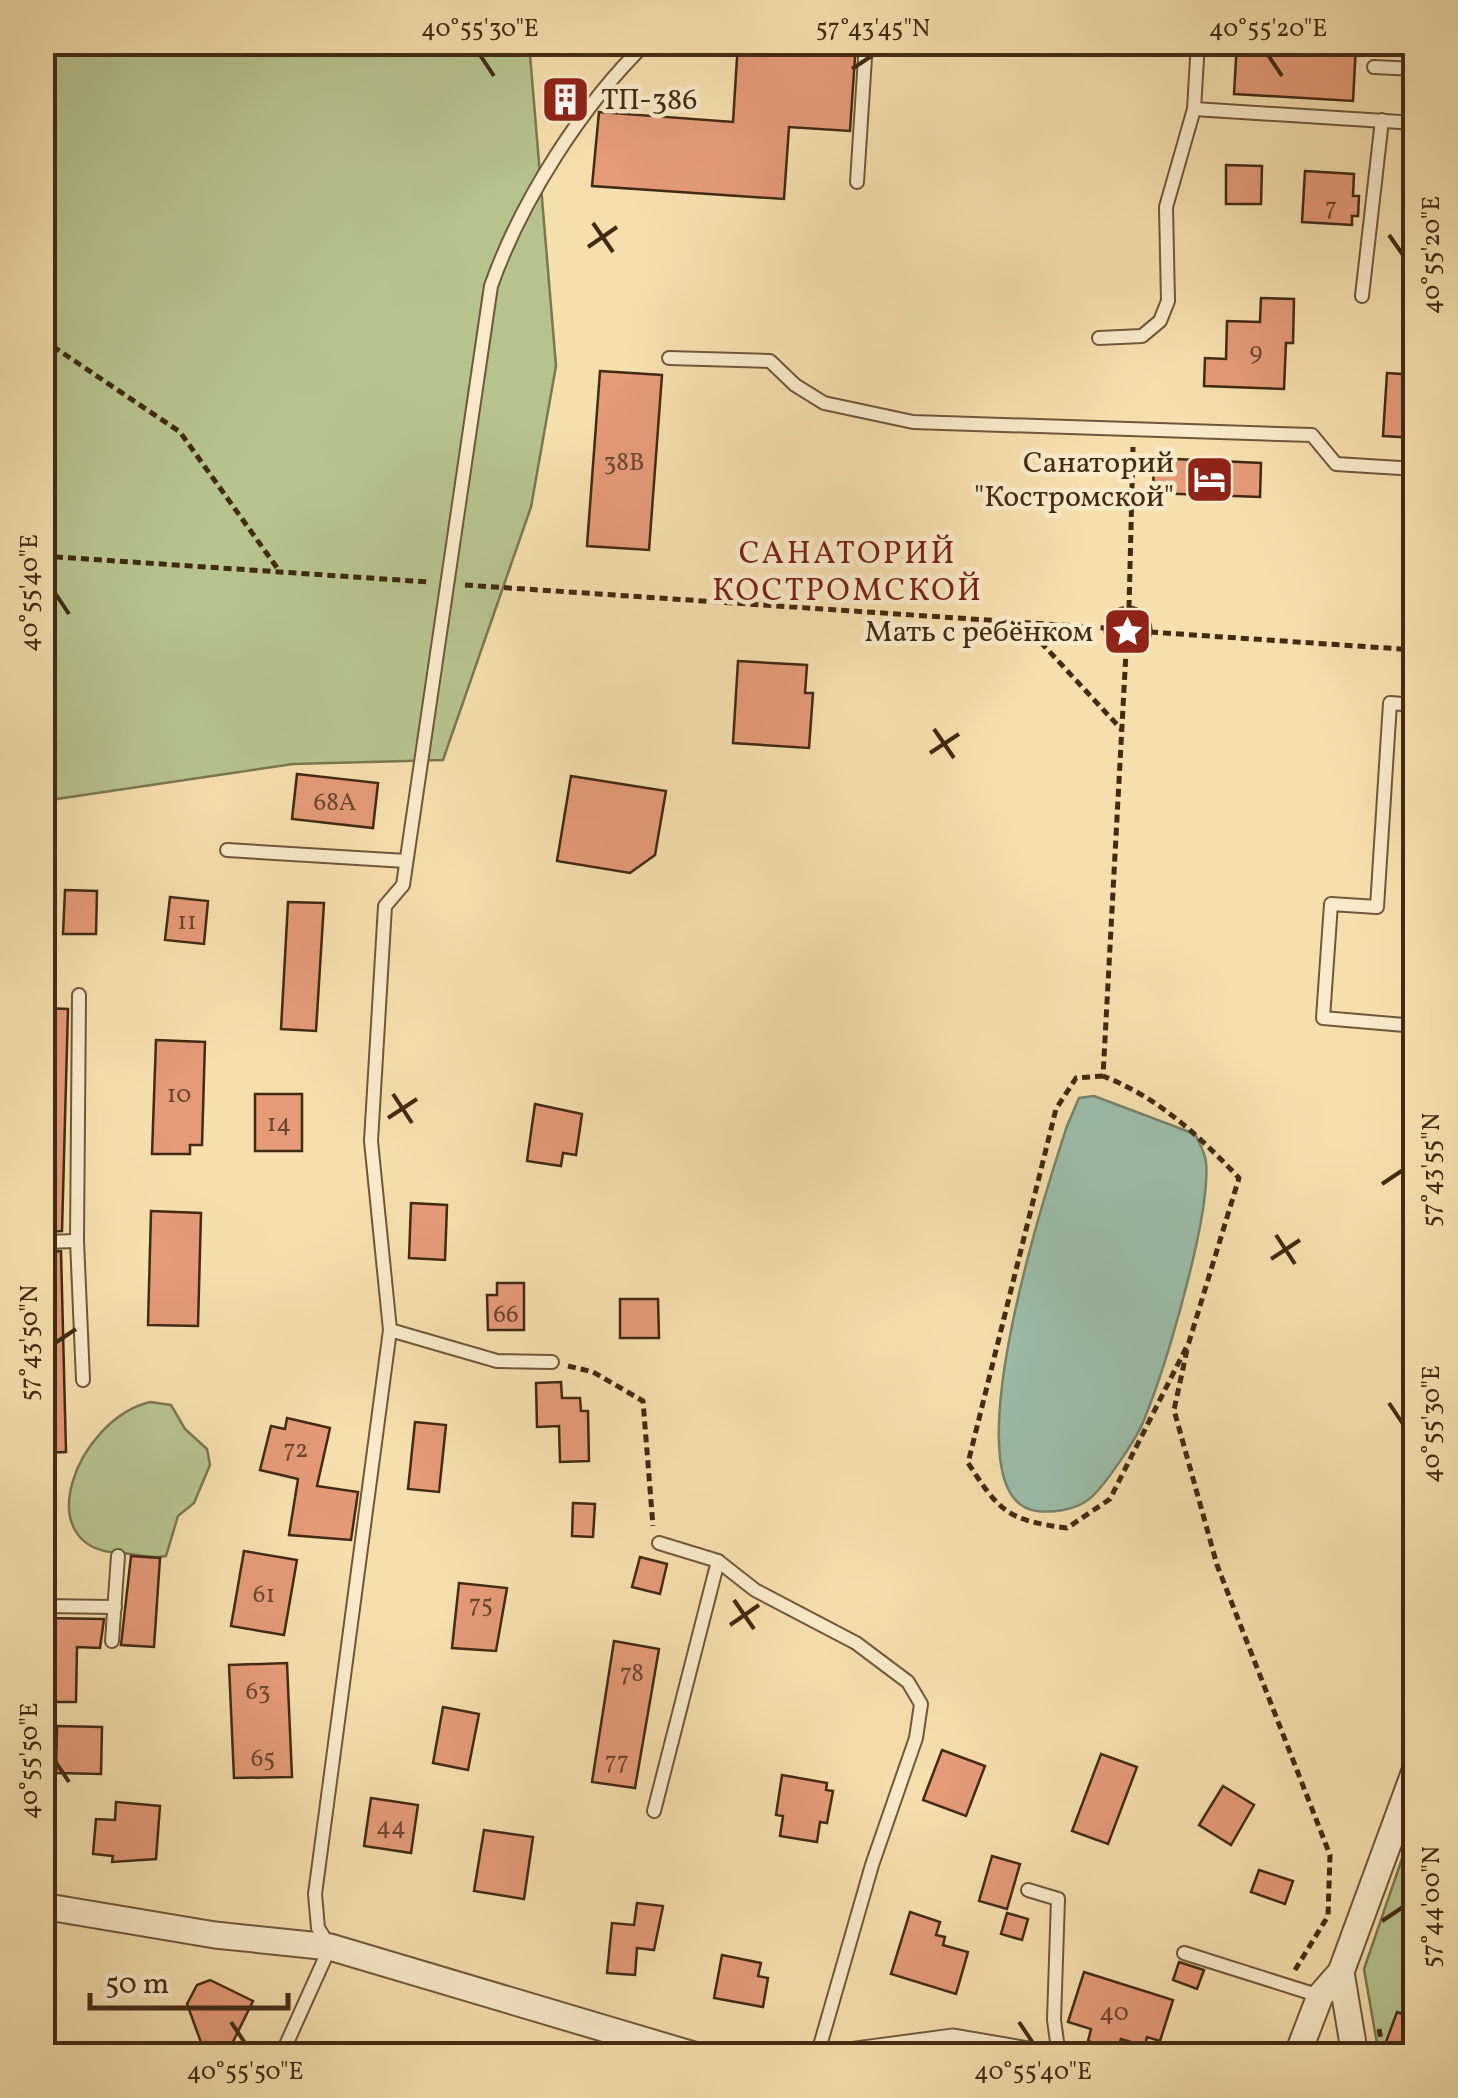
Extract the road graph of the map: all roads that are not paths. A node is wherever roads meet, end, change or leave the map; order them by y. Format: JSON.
{"nodes":[{"id":1,"x":647,"y":42,"type":"edge"},
{"id":2,"x":866,"y":42,"type":"edge"},
{"id":3,"x":1198,"y":42,"type":"edge"},
{"id":4,"x":1374,"y":68,"type":"dead end"},
{"id":5,"x":1416,"y":68,"type":"edge"},
{"id":6,"x":1194,"y":110,"type":"junction"},
{"id":7,"x":1382,"y":120,"type":"junction"},
{"id":8,"x":1416,"y":123,"type":"edge"},
{"id":9,"x":857,"y":182,"type":"dead end"},
{"id":10,"x":1362,"y":296,"type":"dead end"},
{"id":11,"x":1099,"y":338,"type":"dead end"},
{"id":12,"x":670,"y":358,"type":"dead end"},
{"id":13,"x":1416,"y":469,"type":"edge"},
{"id":14,"x":1416,"y":705,"type":"edge"},
{"id":15,"x":227,"y":850,"type":"dead end"},
{"id":16,"x":406,"y":862,"type":"junction"},
{"id":17,"x":79,"y":995,"type":"dead end"},
{"id":18,"x":1416,"y":1026,"type":"edge"},
{"id":19,"x":77,"y":1240,"type":"junction"},
{"id":20,"x":42,"y":1242,"type":"edge"},
{"id":21,"x":390,"y":1330,"type":"junction"},
{"id":22,"x":552,"y":1362,"type":"road end"},
{"id":23,"x":83,"y":1380,"type":"dead end"},
{"id":24,"x":658,"y":1543,"type":"road end"},
{"id":25,"x":118,"y":1556,"type":"dead end"},
{"id":26,"x":718,"y":1561,"type":"junction"},
{"id":27,"x":42,"y":1588,"type":"edge"},
{"id":28,"x":48,"y":1606,"type":"edge"},
{"id":29,"x":115,"y":1608,"type":"junction"},
{"id":30,"x":112,"y":1642,"type":"dead end"},
{"id":31,"x":1416,"y":1768,"type":"edge"},
{"id":32,"x":654,"y":1811,"type":"dead end"},
{"id":33,"x":1028,"y":1890,"type":"dead end"},
{"id":34,"x":42,"y":1906,"type":"edge"},
{"id":35,"x":330,"y":1947,"type":"junction"},
{"id":36,"x":1184,"y":1953,"type":"dead end"},
{"id":37,"x":1341,"y":1972,"type":"junction"},
{"id":38,"x":1320,"y":1996,"type":"junction"},
{"id":39,"x":951,"y":2049,"type":"edge"},
{"id":40,"x":281,"y":2056,"type":"edge"},
{"id":41,"x":697,"y":2056,"type":"edge"},
{"id":42,"x":817,"y":2056,"type":"edge"},
{"id":43,"x":848,"y":2056,"type":"edge"},
{"id":44,"x":1034,"y":2056,"type":"edge"},
{"id":45,"x":1059,"y":2056,"type":"edge"},
{"id":46,"x":1298,"y":2056,"type":"edge"},
{"id":47,"x":1355,"y":2056,"type":"edge"}],
"edges":[{"from":1,"to":16,"type":"lane"},
{"from":2,"to":9,"type":"lane"},
{"from":3,"to":6,"type":"lane"},
{"from":4,"to":5,"type":"lane"},
{"from":6,"to":7,"type":"lane"},
{"from":6,"to":11,"type":"lane"},
{"from":7,"to":8,"type":"lane"},
{"from":7,"to":10,"type":"lane"},
{"from":12,"to":13,"type":"lane"},
{"from":14,"to":18,"type":"lane"},
{"from":15,"to":16,"type":"lane"},
{"from":16,"to":21,"type":"lane"},
{"from":17,"to":19,"type":"lane"},
{"from":19,"to":20,"type":"lane"},
{"from":19,"to":23,"type":"lane"},
{"from":21,"to":22,"type":"lane"},
{"from":21,"to":35,"type":"lane"},
{"from":24,"to":26,"type":"lane"},
{"from":25,"to":29,"type":"lane"},
{"from":26,"to":32,"type":"lane"},
{"from":26,"to":42,"type":"lane"},
{"from":27,"to":28,"type":"lane"},
{"from":28,"to":29,"type":"lane"},
{"from":29,"to":30,"type":"lane"},
{"from":31,"to":37,"type":"street"},
{"from":33,"to":45,"type":"lane"},
{"from":34,"to":35,"type":"street"},
{"from":35,"to":40,"type":"lane"},
{"from":35,"to":41,"type":"street"},
{"from":36,"to":38,"type":"lane"},
{"from":37,"to":38,"type":"street"},
{"from":37,"to":47,"type":"street"},
{"from":38,"to":46,"type":"street"},
{"from":39,"to":43,"type":"street"},
{"from":39,"to":44,"type":"street"}]}
